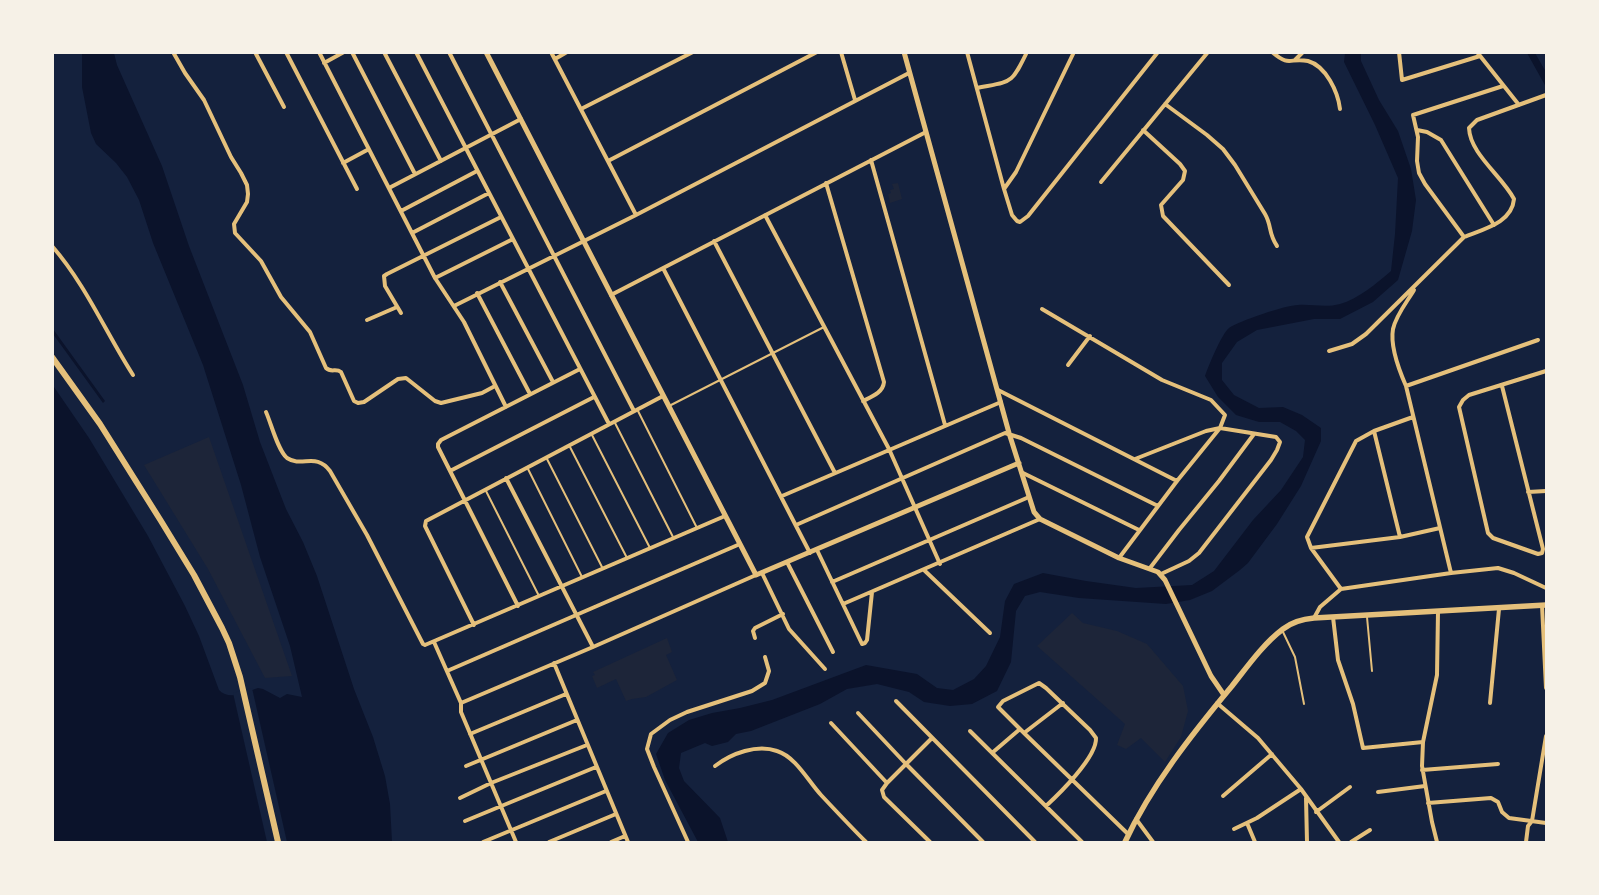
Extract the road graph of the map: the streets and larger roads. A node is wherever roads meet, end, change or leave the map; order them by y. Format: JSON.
{"nodes":[{"id":1,"x":255,"y":52,"type":"edge"},
{"id":2,"x":286,"y":52,"type":"edge"},
{"id":3,"x":319,"y":52,"type":"edge"},
{"id":4,"x":344,"y":52,"type":"edge"},
{"id":5,"x":352,"y":52,"type":"edge"},
{"id":6,"x":384,"y":52,"type":"edge"},
{"id":7,"x":416,"y":52,"type":"edge"},
{"id":8,"x":449,"y":52,"type":"edge"},
{"id":9,"x":486,"y":52,"type":"edge"},
{"id":10,"x":551,"y":52,"type":"edge"},
{"id":11,"x":567,"y":52,"type":"edge"},
{"id":12,"x":692,"y":52,"type":"edge"},
{"id":13,"x":817,"y":52,"type":"edge"},
{"id":14,"x":841,"y":52,"type":"edge"},
{"id":15,"x":904,"y":52,"type":"edge"},
{"id":16,"x":967,"y":52,"type":"edge"},
{"id":17,"x":1027,"y":52,"type":"edge"},
{"id":18,"x":1074,"y":52,"type":"edge"},
{"id":19,"x":1158,"y":52,"type":"edge"},
{"id":20,"x":1208,"y":52,"type":"edge"},
{"id":21,"x":1272,"y":52,"type":"edge"},
{"id":22,"x":1302,"y":52,"type":"edge"},
{"id":23,"x":1399,"y":52,"type":"edge"},
{"id":24,"x":175,"y":53,"type":"edge"},
{"id":25,"x":1479,"y":54,"type":"edge"},
{"id":26,"x":554,"y":59,"type":"junction"},
{"id":27,"x":1293,"y":61,"type":"junction"},
{"id":28,"x":324,"y":63,"type":"junction"},
{"id":29,"x":909,"y":72,"type":"junction"},
{"id":30,"x":1503,"y":86,"type":"junction"},
{"id":31,"x":977,"y":88,"type":"junction"},
{"id":32,"x":1546,"y":95,"type":"edge"},
{"id":33,"x":855,"y":100,"type":"junction"},
{"id":34,"x":1165,"y":104,"type":"junction"},
{"id":35,"x":1519,"y":105,"type":"junction"},
{"id":36,"x":284,"y":107,"type":"dead end"},
{"id":37,"x":581,"y":109,"type":"junction"},
{"id":38,"x":1340,"y":109,"type":"dead end"},
{"id":39,"x":521,"y":120,"type":"junction"},
{"id":40,"x":1143,"y":130,"type":"junction"},
{"id":41,"x":1417,"y":130,"type":"junction"},
{"id":42,"x":926,"y":132,"type":"junction"},
{"id":43,"x":491,"y":135,"type":"junction"},
{"id":44,"x":465,"y":148,"type":"junction"},
{"id":45,"x":368,"y":149,"type":"junction"},
{"id":46,"x":871,"y":160,"type":"junction"},
{"id":47,"x":441,"y":161,"type":"junction"},
{"id":48,"x":608,"y":161,"type":"junction"},
{"id":49,"x":344,"y":163,"type":"junction"},
{"id":50,"x":478,"y":171,"type":"junction"},
{"id":51,"x":415,"y":174,"type":"junction"},
{"id":52,"x":1101,"y":182,"type":"dead end"},
{"id":53,"x":826,"y":184,"type":"junction"},
{"id":54,"x":389,"y":188,"type":"junction"},
{"id":55,"x":357,"y":189,"type":"dead end"},
{"id":56,"x":1004,"y":189,"type":"junction"},
{"id":57,"x":489,"y":193,"type":"junction"},
{"id":58,"x":401,"y":211,"type":"junction"},
{"id":59,"x":636,"y":215,"type":"junction"},
{"id":60,"x":765,"y":215,"type":"junction"},
{"id":61,"x":501,"y":217,"type":"junction"},
{"id":62,"x":1494,"y":225,"type":"junction"},
{"id":63,"x":412,"y":233,"type":"junction"},
{"id":64,"x":1463,"y":237,"type":"junction"},
{"id":65,"x":513,"y":240,"type":"junction"},
{"id":66,"x":583,"y":241,"type":"junction"},
{"id":67,"x":714,"y":241,"type":"junction"},
{"id":68,"x":52,"y":246,"type":"edge"},
{"id":69,"x":1277,"y":246,"type":"dead end"},
{"id":70,"x":554,"y":255,"type":"junction"},
{"id":71,"x":424,"y":256,"type":"junction"},
{"id":72,"x":528,"y":268,"type":"junction"},
{"id":73,"x":663,"y":268,"type":"junction"},
{"id":74,"x":435,"y":278,"type":"junction"},
{"id":75,"x":500,"y":282,"type":"junction"},
{"id":76,"x":1229,"y":284,"type":"dead end"},
{"id":77,"x":1417,"y":284,"type":"junction"},
{"id":78,"x":477,"y":293,"type":"junction"},
{"id":79,"x":611,"y":295,"type":"junction"},
{"id":80,"x":397,"y":306,"type":"junction"},
{"id":81,"x":454,"y":306,"type":"junction"},
{"id":82,"x":1042,"y":309,"type":"dead end"},
{"id":83,"x":401,"y":313,"type":"dead end"},
{"id":84,"x":367,"y":320,"type":"dead end"},
{"id":85,"x":1090,"y":336,"type":"junction"},
{"id":86,"x":1538,"y":340,"type":"dead end"},
{"id":87,"x":1329,"y":351,"type":"dead end"},
{"id":88,"x":52,"y":357,"type":"edge"},
{"id":89,"x":1068,"y":365,"type":"dead end"},
{"id":90,"x":580,"y":369,"type":"junction"},
{"id":91,"x":1546,"y":371,"type":"edge"},
{"id":92,"x":133,"y":375,"type":"dead end"},
{"id":93,"x":553,"y":382,"type":"junction"},
{"id":94,"x":496,"y":386,"type":"junction"},
{"id":95,"x":1406,"y":386,"type":"junction"},
{"id":96,"x":1502,"y":386,"type":"junction"},
{"id":97,"x":998,"y":390,"type":"junction"},
{"id":98,"x":530,"y":394,"type":"junction"},
{"id":99,"x":664,"y":396,"type":"junction"},
{"id":100,"x":594,"y":397,"type":"junction"},
{"id":101,"x":863,"y":402,"type":"junction"},
{"id":102,"x":1001,"y":402,"type":"junction"},
{"id":103,"x":506,"y":407,"type":"junction"},
{"id":104,"x":636,"y":410,"type":"junction"},
{"id":105,"x":266,"y":412,"type":"dead end"},
{"id":106,"x":1413,"y":417,"type":"junction"},
{"id":107,"x":608,"y":424,"type":"junction"},
{"id":108,"x":945,"y":425,"type":"junction"},
{"id":109,"x":1220,"y":428,"type":"junction"},
{"id":110,"x":1374,"y":431,"type":"junction"},
{"id":111,"x":1009,"y":433,"type":"junction"},
{"id":112,"x":1254,"y":434,"type":"junction"},
{"id":113,"x":889,"y":449,"type":"junction"},
{"id":114,"x":1136,"y":459,"type":"junction"},
{"id":115,"x":1018,"y":463,"type":"junction"},
{"id":116,"x":450,"y":471,"type":"junction"},
{"id":117,"x":1021,"y":472,"type":"junction"},
{"id":118,"x":835,"y":473,"type":"junction"},
{"id":119,"x":506,"y":478,"type":"junction"},
{"id":120,"x":903,"y":478,"type":"junction"},
{"id":121,"x":1177,"y":481,"type":"junction"},
{"id":122,"x":1546,"y":491,"type":"edge"},
{"id":123,"x":1528,"y":492,"type":"junction"},
{"id":124,"x":782,"y":496,"type":"junction"},
{"id":125,"x":1029,"y":496,"type":"junction"},
{"id":126,"x":464,"y":499,"type":"junction"},
{"id":127,"x":1158,"y":506,"type":"junction"},
{"id":128,"x":915,"y":508,"type":"junction"},
{"id":129,"x":725,"y":516,"type":"junction"},
{"id":130,"x":1040,"y":519,"type":"junction"},
{"id":131,"x":796,"y":525,"type":"junction"},
{"id":132,"x":1440,"y":528,"type":"junction"},
{"id":133,"x":1139,"y":530,"type":"junction"},
{"id":134,"x":1400,"y":537,"type":"junction"},
{"id":135,"x":929,"y":539,"type":"junction"},
{"id":136,"x":740,"y":544,"type":"junction"},
{"id":137,"x":1311,"y":548,"type":"junction"},
{"id":138,"x":817,"y":550,"type":"junction"},
{"id":139,"x":810,"y":553,"type":"junction"},
{"id":140,"x":1119,"y":558,"type":"junction"},
{"id":141,"x":787,"y":562,"type":"junction"},
{"id":142,"x":940,"y":564,"type":"junction"},
{"id":143,"x":1150,"y":568,"type":"junction"},
{"id":144,"x":924,"y":570,"type":"junction"},
{"id":145,"x":1451,"y":573,"type":"junction"},
{"id":146,"x":759,"y":574,"type":"junction"},
{"id":147,"x":1161,"y":574,"type":"junction"},
{"id":148,"x":832,"y":582,"type":"junction"},
{"id":149,"x":562,"y":586,"type":"junction"},
{"id":150,"x":1546,"y":588,"type":"edge"},
{"id":151,"x":1341,"y":589,"type":"junction"},
{"id":152,"x":872,"y":592,"type":"junction"},
{"id":153,"x":843,"y":604,"type":"junction"},
{"id":154,"x":1544,"y":605,"type":"edge"},
{"id":155,"x":518,"y":606,"type":"junction"},
{"id":156,"x":1499,"y":609,"type":"junction"},
{"id":157,"x":1438,"y":612,"type":"junction"},
{"id":158,"x":577,"y":614,"type":"junction"},
{"id":159,"x":783,"y":614,"type":"junction"},
{"id":160,"x":1333,"y":617,"type":"junction"},
{"id":161,"x":1314,"y":618,"type":"junction"},
{"id":162,"x":474,"y":625,"type":"junction"},
{"id":163,"x":990,"y":633,"type":"dead end"},
{"id":164,"x":755,"y":638,"type":"dead end"},
{"id":165,"x":434,"y":642,"type":"junction"},
{"id":166,"x":593,"y":647,"type":"junction"},
{"id":167,"x":834,"y":652,"type":"dead end"},
{"id":168,"x":765,"y":657,"type":"dead end"},
{"id":169,"x":554,"y":663,"type":"junction"},
{"id":170,"x":825,"y":669,"type":"dead end"},
{"id":171,"x":447,"y":670,"type":"junction"},
{"id":172,"x":1546,"y":688,"type":"edge"},
{"id":173,"x":566,"y":694,"type":"junction"},
{"id":174,"x":1224,"y":696,"type":"junction"},
{"id":175,"x":461,"y":702,"type":"junction"},
{"id":176,"x":896,"y":702,"type":"dead end"},
{"id":177,"x":1063,"y":703,"type":"junction"},
{"id":178,"x":1490,"y":703,"type":"dead end"},
{"id":179,"x":1217,"y":704,"type":"junction"},
{"id":180,"x":858,"y":713,"type":"dead end"},
{"id":181,"x":577,"y":720,"type":"junction"},
{"id":182,"x":831,"y":723,"type":"dead end"},
{"id":183,"x":1020,"y":729,"type":"junction"},
{"id":184,"x":970,"y":730,"type":"dead end"},
{"id":185,"x":1024,"y":733,"type":"junction"},
{"id":186,"x":470,"y":734,"type":"junction"},
{"id":187,"x":1546,"y":736,"type":"edge"},
{"id":188,"x":932,"y":738,"type":"junction"},
{"id":189,"x":1423,"y":742,"type":"junction"},
{"id":190,"x":587,"y":745,"type":"junction"},
{"id":191,"x":992,"y":753,"type":"junction"},
{"id":192,"x":1272,"y":754,"type":"junction"},
{"id":193,"x":481,"y":760,"type":"junction"},
{"id":194,"x":906,"y":764,"type":"junction"},
{"id":195,"x":1498,"y":764,"type":"dead end"},
{"id":196,"x":466,"y":766,"type":"dead end"},
{"id":197,"x":716,"y":766,"type":"dead end"},
{"id":198,"x":596,"y":767,"type":"junction"},
{"id":199,"x":1422,"y":770,"type":"junction"},
{"id":200,"x":1073,"y":780,"type":"junction"},
{"id":201,"x":491,"y":783,"type":"junction"},
{"id":202,"x":887,"y":783,"type":"junction"},
{"id":203,"x":1424,"y":786,"type":"junction"},
{"id":204,"x":1350,"y":787,"type":"dead end"},
{"id":205,"x":1301,"y":789,"type":"junction"},
{"id":206,"x":606,"y":790,"type":"junction"},
{"id":207,"x":1378,"y":792,"type":"dead end"},
{"id":208,"x":1223,"y":796,"type":"dead end"},
{"id":209,"x":460,"y":798,"type":"dead end"},
{"id":210,"x":1306,"y":798,"type":"junction"},
{"id":211,"x":1428,"y":803,"type":"junction"},
{"id":212,"x":1046,"y":806,"type":"junction"},
{"id":213,"x":501,"y":807,"type":"junction"},
{"id":214,"x":1316,"y":812,"type":"junction"},
{"id":215,"x":616,"y":814,"type":"junction"},
{"id":216,"x":1136,"y":819,"type":"junction"},
{"id":217,"x":466,"y":821,"type":"dead end"},
{"id":218,"x":1532,"y":821,"type":"junction"},
{"id":219,"x":1546,"y":822,"type":"edge"},
{"id":220,"x":1247,"y":823,"type":"junction"},
{"id":221,"x":1234,"y":829,"type":"dead end"},
{"id":222,"x":1370,"y":830,"type":"dead end"},
{"id":223,"x":511,"y":831,"type":"junction"},
{"id":224,"x":1128,"y":834,"type":"junction"},
{"id":225,"x":625,"y":836,"type":"junction"},
{"id":226,"x":278,"y":842,"type":"edge"},
{"id":227,"x":483,"y":842,"type":"edge"},
{"id":228,"x":516,"y":842,"type":"edge"},
{"id":229,"x":549,"y":842,"type":"edge"},
{"id":230,"x":611,"y":842,"type":"edge"},
{"id":231,"x":628,"y":842,"type":"edge"},
{"id":232,"x":688,"y":842,"type":"edge"},
{"id":233,"x":866,"y":842,"type":"edge"},
{"id":234,"x":930,"y":842,"type":"edge"},
{"id":235,"x":983,"y":842,"type":"edge"},
{"id":236,"x":1035,"y":842,"type":"edge"},
{"id":237,"x":1082,"y":842,"type":"edge"},
{"id":238,"x":1125,"y":842,"type":"edge"},
{"id":239,"x":1153,"y":842,"type":"edge"},
{"id":240,"x":1255,"y":842,"type":"edge"},
{"id":241,"x":1307,"y":842,"type":"edge"},
{"id":242,"x":1339,"y":842,"type":"edge"},
{"id":243,"x":1351,"y":842,"type":"edge"},
{"id":244,"x":1438,"y":842,"type":"edge"},
{"id":245,"x":1526,"y":842,"type":"edge"}],
"edges":[{"from":1,"to":36,"type":"street"},
{"from":2,"to":49,"type":"street"},
{"from":3,"to":28,"type":"street"},
{"from":4,"to":28,"type":"street"},
{"from":5,"to":51,"type":"street"},
{"from":6,"to":47,"type":"street"},
{"from":7,"to":44,"type":"street"},
{"from":8,"to":43,"type":"street"},
{"from":9,"to":39,"type":"street"},
{"from":10,"to":26,"type":"street"},
{"from":11,"to":26,"type":"street"},
{"from":12,"to":37,"type":"street"},
{"from":13,"to":48,"type":"street"},
{"from":14,"to":33,"type":"street"},
{"from":15,"to":29,"type":"street"},
{"from":16,"to":31,"type":"street"},
{"from":17,"to":31,"type":"street"},
{"from":18,"to":56,"type":"street"},
{"from":19,"to":56,"type":"street"},
{"from":20,"to":34,"type":"street"},
{"from":21,"to":27,"type":"street"},
{"from":22,"to":27,"type":"street"},
{"from":23,"to":25,"type":"street"},
{"from":24,"to":94,"type":"street"},
{"from":25,"to":30,"type":"street"},
{"from":26,"to":37,"type":"street"},
{"from":27,"to":38,"type":"street"},
{"from":28,"to":45,"type":"street"},
{"from":29,"to":33,"type":"street"},
{"from":29,"to":42,"type":"street"},
{"from":30,"to":35,"type":"street"},
{"from":30,"to":41,"type":"street"},
{"from":31,"to":56,"type":"street"},
{"from":32,"to":35,"type":"street"},
{"from":33,"to":59,"type":"street"},
{"from":34,"to":40,"type":"street"},
{"from":34,"to":69,"type":"street"},
{"from":35,"to":62,"type":"street"},
{"from":37,"to":48,"type":"street"},
{"from":39,"to":43,"type":"street"},
{"from":39,"to":66,"type":"street"},
{"from":40,"to":52,"type":"street"},
{"from":40,"to":76,"type":"street"},
{"from":41,"to":62,"type":"street"},
{"from":41,"to":64,"type":"street"},
{"from":42,"to":46,"type":"street"},
{"from":42,"to":97,"type":"street"},
{"from":43,"to":44,"type":"street"},
{"from":43,"to":70,"type":"street"},
{"from":44,"to":47,"type":"street"},
{"from":44,"to":50,"type":"street"},
{"from":45,"to":49,"type":"street"},
{"from":45,"to":54,"type":"street"},
{"from":46,"to":53,"type":"street"},
{"from":46,"to":108,"type":"street"},
{"from":47,"to":51,"type":"street"},
{"from":48,"to":59,"type":"street"},
{"from":49,"to":55,"type":"street"},
{"from":50,"to":57,"type":"street"},
{"from":50,"to":58,"type":"street"},
{"from":51,"to":54,"type":"street"},
{"from":53,"to":60,"type":"street"},
{"from":53,"to":101,"type":"street"},
{"from":54,"to":58,"type":"street"},
{"from":57,"to":61,"type":"street"},
{"from":57,"to":63,"type":"street"},
{"from":58,"to":63,"type":"street"},
{"from":59,"to":66,"type":"street"},
{"from":60,"to":67,"type":"street"},
{"from":60,"to":101,"type":"street"},
{"from":61,"to":65,"type":"street"},
{"from":61,"to":71,"type":"street"},
{"from":62,"to":64,"type":"street"},
{"from":63,"to":71,"type":"street"},
{"from":64,"to":77,"type":"street"},
{"from":65,"to":72,"type":"street"},
{"from":65,"to":74,"type":"street"},
{"from":66,"to":70,"type":"street"},
{"from":66,"to":79,"type":"street"},
{"from":67,"to":73,"type":"street"},
{"from":67,"to":118,"type":"street"},
{"from":68,"to":92,"type":"street"},
{"from":70,"to":72,"type":"street"},
{"from":70,"to":104,"type":"street"},
{"from":71,"to":74,"type":"street"},
{"from":71,"to":80,"type":"street"},
{"from":72,"to":75,"type":"street"},
{"from":72,"to":90,"type":"street"},
{"from":73,"to":79,"type":"street"},
{"from":73,"to":124,"type":"street"},
{"from":74,"to":81,"type":"street"},
{"from":75,"to":78,"type":"street"},
{"from":75,"to":93,"type":"street"},
{"from":77,"to":87,"type":"street"},
{"from":77,"to":95,"type":"street"},
{"from":78,"to":81,"type":"street"},
{"from":78,"to":98,"type":"street"},
{"from":79,"to":99,"type":"street"},
{"from":80,"to":83,"type":"street"},
{"from":80,"to":84,"type":"street"},
{"from":81,"to":94,"type":"street"},
{"from":82,"to":85,"type":"street"},
{"from":85,"to":89,"type":"street"},
{"from":85,"to":109,"type":"street"},
{"from":86,"to":95,"type":"street"},
{"from":88,"to":226,"type":"main road"},
{"from":90,"to":93,"type":"street"},
{"from":90,"to":100,"type":"street"},
{"from":91,"to":96,"type":"street"},
{"from":93,"to":98,"type":"street"},
{"from":94,"to":103,"type":"street"},
{"from":95,"to":106,"type":"street"},
{"from":96,"to":123,"type":"street"},
{"from":96,"to":123,"type":"street"},
{"from":97,"to":102,"type":"street"},
{"from":97,"to":114,"type":"street"},
{"from":98,"to":103,"type":"street"},
{"from":99,"to":104,"type":"street"},
{"from":99,"to":129,"type":"street"},
{"from":100,"to":107,"type":"street"},
{"from":100,"to":116,"type":"street"},
{"from":101,"to":113,"type":"street"},
{"from":102,"to":108,"type":"street"},
{"from":102,"to":111,"type":"street"},
{"from":103,"to":116,"type":"street"},
{"from":104,"to":107,"type":"street"},
{"from":105,"to":165,"type":"street"},
{"from":106,"to":110,"type":"street"},
{"from":106,"to":132,"type":"street"},
{"from":107,"to":119,"type":"street"},
{"from":108,"to":113,"type":"street"},
{"from":109,"to":112,"type":"street"},
{"from":109,"to":114,"type":"street"},
{"from":109,"to":121,"type":"street"},
{"from":110,"to":134,"type":"street"},
{"from":110,"to":137,"type":"street"},
{"from":111,"to":115,"type":"street"},
{"from":111,"to":120,"type":"street"},
{"from":111,"to":127,"type":"street"},
{"from":112,"to":143,"type":"street"},
{"from":112,"to":147,"type":"street"},
{"from":113,"to":118,"type":"street"},
{"from":113,"to":120,"type":"street"},
{"from":114,"to":121,"type":"street"},
{"from":115,"to":117,"type":"street"},
{"from":115,"to":128,"type":"street"},
{"from":116,"to":126,"type":"street"},
{"from":117,"to":125,"type":"street"},
{"from":117,"to":133,"type":"street"},
{"from":118,"to":124,"type":"street"},
{"from":119,"to":126,"type":"street"},
{"from":119,"to":149,"type":"street"},
{"from":120,"to":128,"type":"street"},
{"from":120,"to":131,"type":"street"},
{"from":121,"to":127,"type":"street"},
{"from":122,"to":123,"type":"street"},
{"from":124,"to":131,"type":"street"},
{"from":125,"to":130,"type":"street"},
{"from":125,"to":135,"type":"street"},
{"from":126,"to":155,"type":"street"},
{"from":126,"to":162,"type":"street"},
{"from":127,"to":133,"type":"street"},
{"from":128,"to":135,"type":"street"},
{"from":128,"to":138,"type":"street"},
{"from":129,"to":136,"type":"street"},
{"from":129,"to":149,"type":"street"},
{"from":130,"to":140,"type":"street"},
{"from":130,"to":142,"type":"street"},
{"from":131,"to":139,"type":"street"},
{"from":132,"to":134,"type":"street"},
{"from":132,"to":145,"type":"street"},
{"from":133,"to":140,"type":"street"},
{"from":134,"to":137,"type":"street"},
{"from":135,"to":142,"type":"street"},
{"from":135,"to":148,"type":"street"},
{"from":136,"to":146,"type":"street"},
{"from":136,"to":158,"type":"street"},
{"from":137,"to":151,"type":"street"},
{"from":138,"to":139,"type":"street"},
{"from":138,"to":148,"type":"street"},
{"from":139,"to":141,"type":"street"},
{"from":140,"to":143,"type":"street"},
{"from":141,"to":146,"type":"street"},
{"from":141,"to":167,"type":"street"},
{"from":142,"to":144,"type":"street"},
{"from":143,"to":147,"type":"street"},
{"from":144,"to":152,"type":"street"},
{"from":144,"to":163,"type":"street"},
{"from":145,"to":150,"type":"street"},
{"from":145,"to":151,"type":"street"},
{"from":146,"to":159,"type":"street"},
{"from":146,"to":166,"type":"street"},
{"from":147,"to":174,"type":"street"},
{"from":148,"to":153,"type":"street"},
{"from":149,"to":155,"type":"street"},
{"from":149,"to":158,"type":"street"},
{"from":151,"to":161,"type":"street"},
{"from":152,"to":153,"type":"street"},
{"from":152,"to":153,"type":"street"},
{"from":154,"to":156,"type":"main road"},
{"from":154,"to":172,"type":"street"},
{"from":155,"to":162,"type":"street"},
{"from":156,"to":157,"type":"main road"},
{"from":156,"to":178,"type":"street"},
{"from":157,"to":160,"type":"main road"},
{"from":157,"to":189,"type":"street"},
{"from":158,"to":166,"type":"street"},
{"from":158,"to":171,"type":"street"},
{"from":159,"to":164,"type":"street"},
{"from":159,"to":170,"type":"street"},
{"from":160,"to":161,"type":"main road"},
{"from":160,"to":189,"type":"street"},
{"from":161,"to":174,"type":"main road"},
{"from":162,"to":165,"type":"street"},
{"from":165,"to":171,"type":"street"},
{"from":166,"to":169,"type":"street"},
{"from":168,"to":232,"type":"street"},
{"from":169,"to":173,"type":"street"},
{"from":169,"to":175,"type":"street"},
{"from":171,"to":175,"type":"street"},
{"from":173,"to":181,"type":"street"},
{"from":173,"to":186,"type":"street"},
{"from":174,"to":179,"type":"main road"},
{"from":175,"to":186,"type":"street"},
{"from":176,"to":188,"type":"street"},
{"from":177,"to":183,"type":"street"},
{"from":177,"to":185,"type":"street"},
{"from":177,"to":200,"type":"street"},
{"from":179,"to":192,"type":"street"},
{"from":179,"to":216,"type":"main road"},
{"from":180,"to":194,"type":"street"},
{"from":181,"to":190,"type":"street"},
{"from":181,"to":193,"type":"street"},
{"from":182,"to":202,"type":"street"},
{"from":183,"to":185,"type":"street"},
{"from":183,"to":191,"type":"street"},
{"from":184,"to":191,"type":"street"},
{"from":185,"to":200,"type":"street"},
{"from":186,"to":193,"type":"street"},
{"from":187,"to":218,"type":"street"},
{"from":188,"to":194,"type":"street"},
{"from":188,"to":236,"type":"street"},
{"from":189,"to":199,"type":"street"},
{"from":190,"to":198,"type":"street"},
{"from":190,"to":201,"type":"street"},
{"from":191,"to":212,"type":"street"},
{"from":192,"to":205,"type":"street"},
{"from":192,"to":208,"type":"street"},
{"from":193,"to":196,"type":"street"},
{"from":193,"to":201,"type":"street"},
{"from":194,"to":202,"type":"street"},
{"from":194,"to":235,"type":"street"},
{"from":195,"to":199,"type":"street"},
{"from":197,"to":233,"type":"street"},
{"from":198,"to":206,"type":"street"},
{"from":198,"to":213,"type":"street"},
{"from":199,"to":203,"type":"street"},
{"from":200,"to":212,"type":"street"},
{"from":200,"to":224,"type":"street"},
{"from":201,"to":209,"type":"street"},
{"from":201,"to":213,"type":"street"},
{"from":202,"to":234,"type":"street"},
{"from":203,"to":207,"type":"street"},
{"from":203,"to":211,"type":"street"},
{"from":204,"to":214,"type":"street"},
{"from":205,"to":210,"type":"street"},
{"from":205,"to":220,"type":"street"},
{"from":206,"to":215,"type":"street"},
{"from":206,"to":223,"type":"street"},
{"from":210,"to":214,"type":"street"},
{"from":210,"to":241,"type":"street"},
{"from":211,"to":218,"type":"street"},
{"from":211,"to":244,"type":"street"},
{"from":212,"to":237,"type":"street"},
{"from":213,"to":217,"type":"street"},
{"from":213,"to":223,"type":"street"},
{"from":214,"to":242,"type":"street"},
{"from":215,"to":225,"type":"street"},
{"from":215,"to":229,"type":"street"},
{"from":216,"to":224,"type":"main road"},
{"from":216,"to":239,"type":"street"},
{"from":218,"to":219,"type":"street"},
{"from":218,"to":245,"type":"street"},
{"from":220,"to":221,"type":"street"},
{"from":220,"to":240,"type":"street"},
{"from":222,"to":243,"type":"street"},
{"from":223,"to":227,"type":"street"},
{"from":223,"to":228,"type":"street"},
{"from":224,"to":238,"type":"main road"},
{"from":225,"to":230,"type":"street"},
{"from":225,"to":231,"type":"street"}]}
